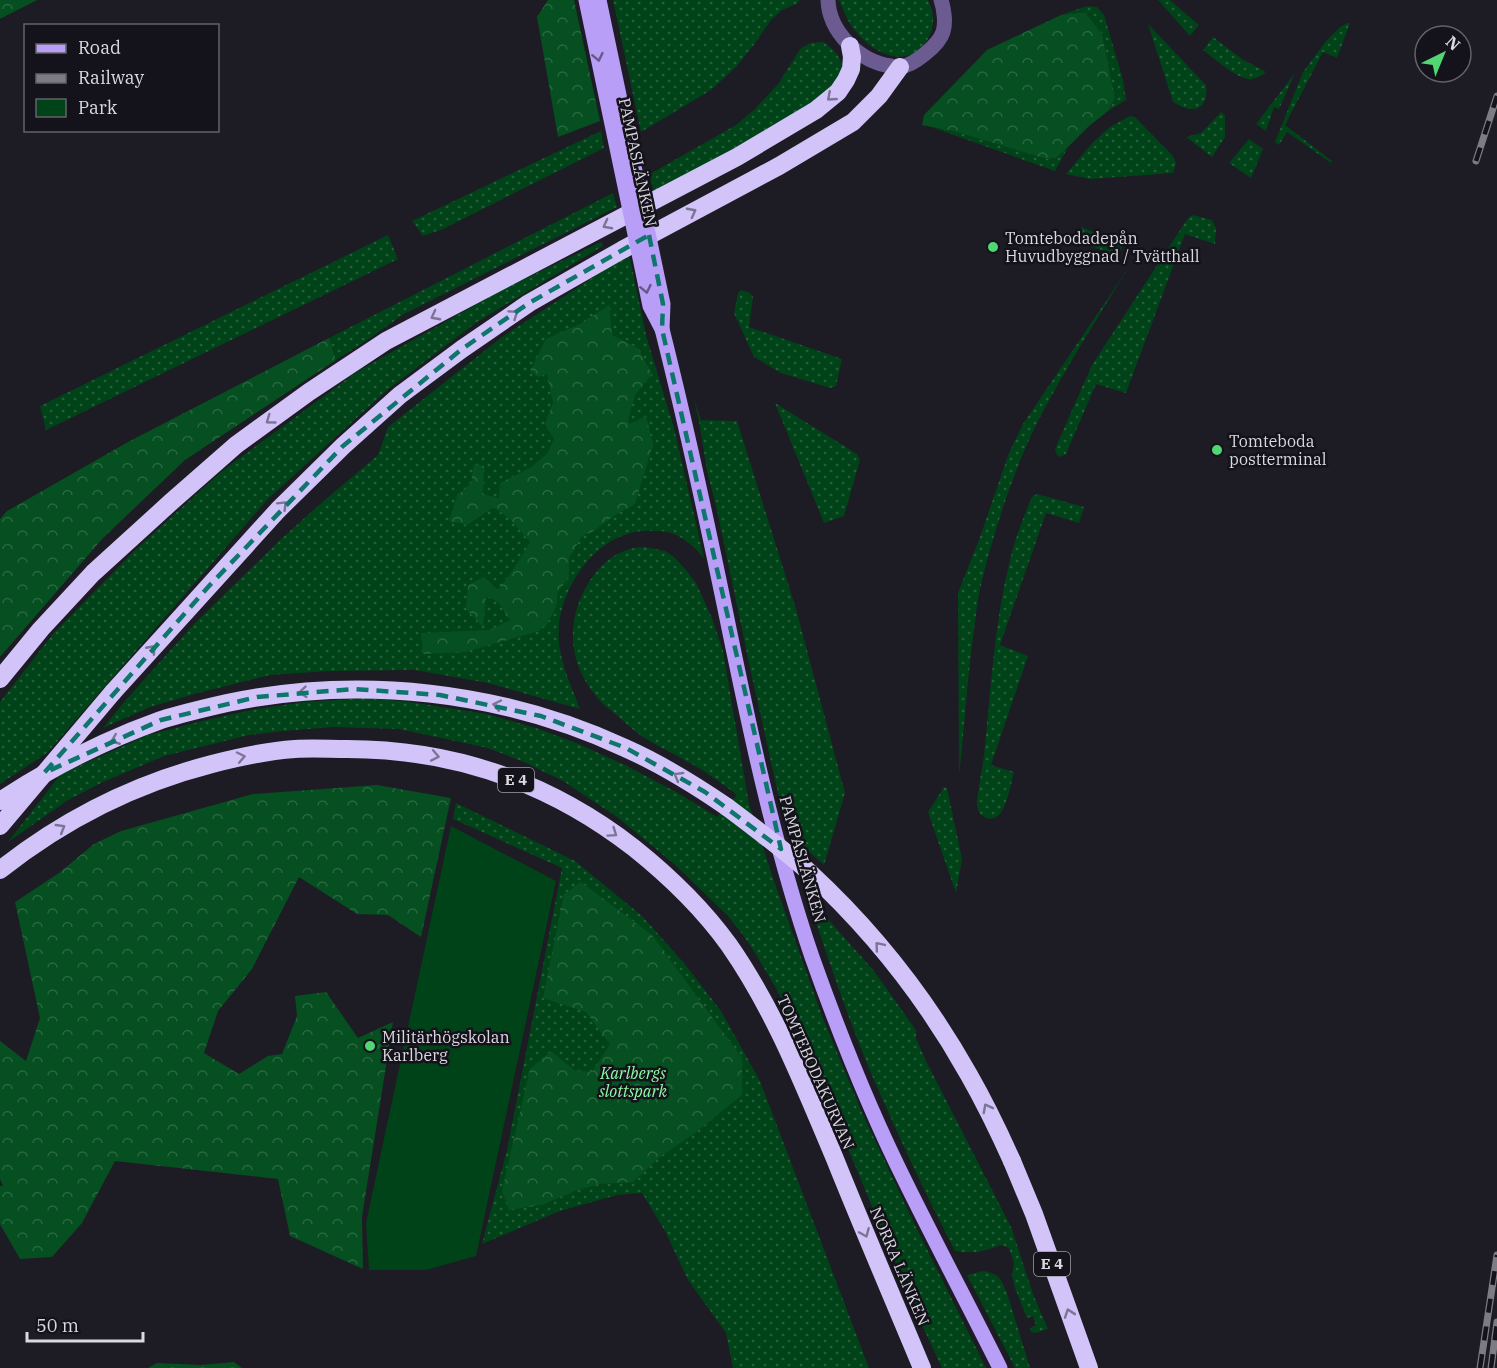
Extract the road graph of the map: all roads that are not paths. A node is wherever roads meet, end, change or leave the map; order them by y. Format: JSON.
{"nodes":[{"id":1,"x":586,"y":0,"type":"edge"},
{"id":2,"x":599,"y":0,"type":"edge"},
{"id":3,"x":828,"y":0,"type":"edge"},
{"id":4,"x":941,"y":0,"type":"edge"},
{"id":5,"x":850,"y":46,"type":"junction"},
{"id":6,"x":900,"y":67,"type":"junction"},
{"id":7,"x":662,"y":329,"type":"junction"},
{"id":8,"x":0,"y":679,"type":"edge"},
{"id":9,"x":0,"y":801,"type":"edge"},
{"id":10,"x":0,"y":826,"type":"edge"},
{"id":11,"x":6,"y":865,"type":"edge"},
{"id":12,"x":843,"y":1179,"type":"joint"},
{"id":13,"x":922,"y":1368,"type":"edge"},
{"id":14,"x":1000,"y":1368,"type":"edge"},
{"id":15,"x":1089,"y":1368,"type":"edge"}],
"edges":[{"from":1,"to":7,"type":"main road","name":"PAMPASLÄNKEN","one_way":true,"bridge":true},
{"from":2,"to":7,"type":"main road","name":"PAMPASLÄNKEN","bridge":true},
{"from":3,"to":5,"type":"street"},
{"from":4,"to":6,"type":"street"},
{"from":5,"to":6,"type":"street"},
{"from":5,"to":8,"type":"highway","one_way":true},
{"from":10,"to":6,"type":"highway","one_way":true,"bridge":true},
{"from":7,"to":14,"type":"main road","name":"PAMPASLÄNKEN"},
{"from":15,"to":9,"type":"highway","number":"E 4","one_way":true,"bridge":true},
{"from":11,"to":12,"type":"highway","name":"TOMTEBODAKURVAN","number":"E 4","one_way":true},
{"from":12,"to":13,"type":"highway","name":"NORRA LÄNKEN","number":"E 4","one_way":true}]}
